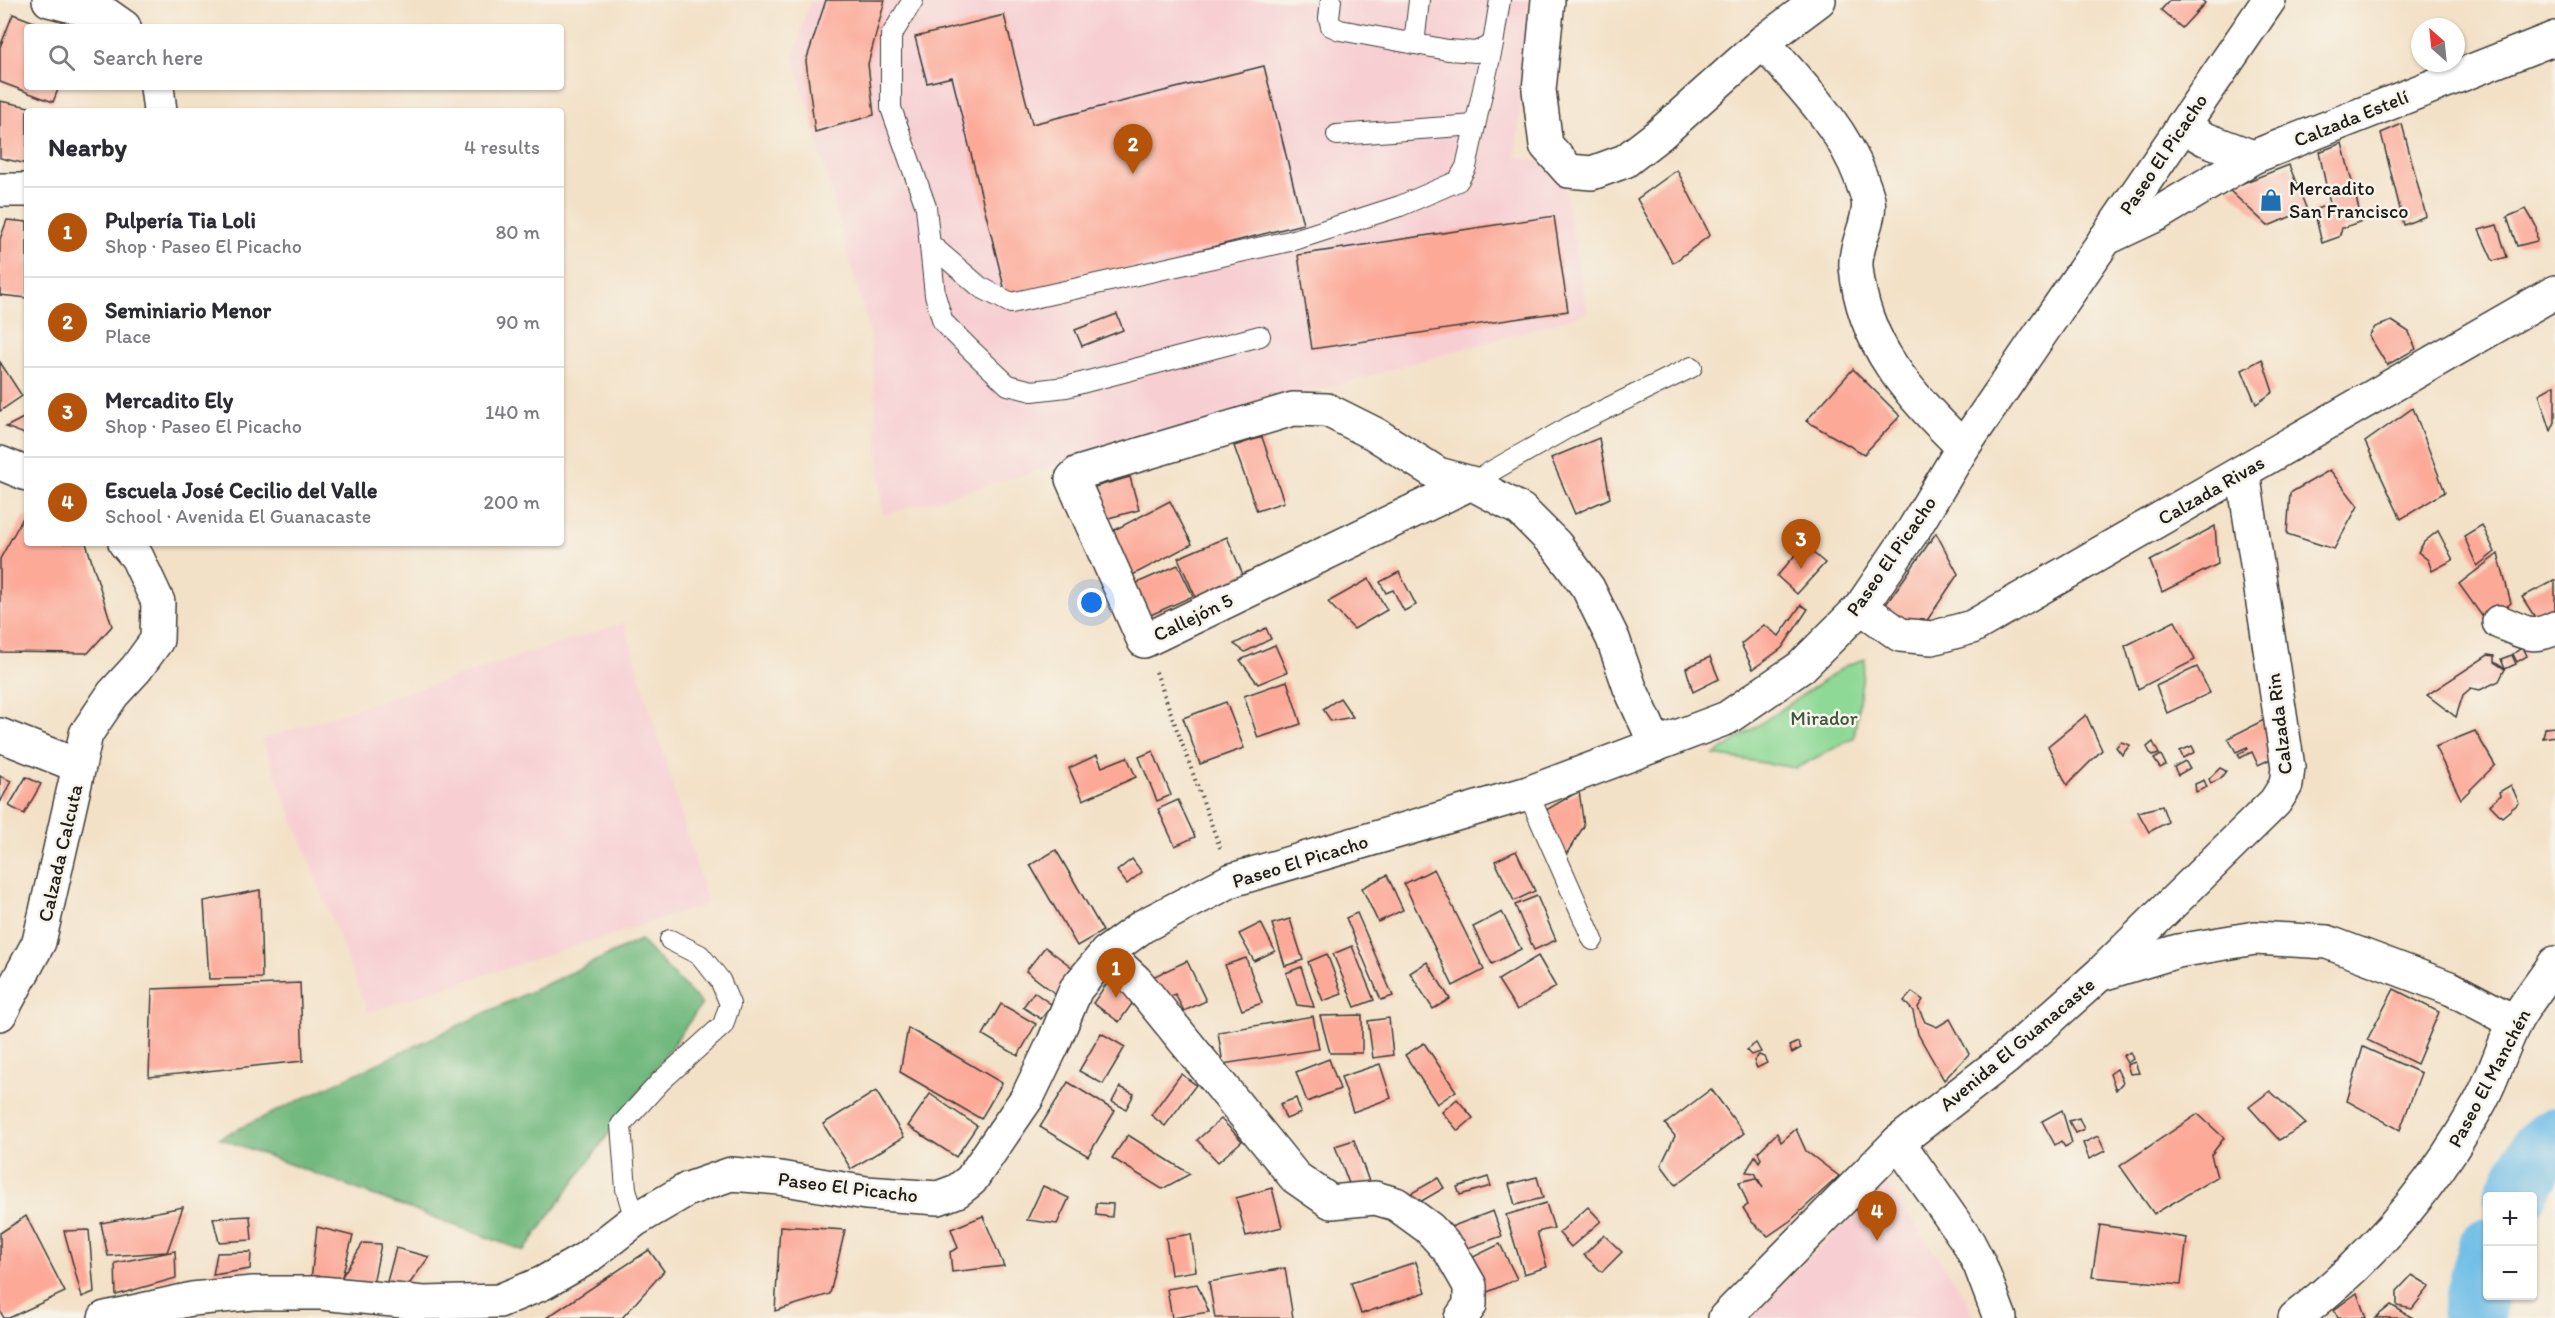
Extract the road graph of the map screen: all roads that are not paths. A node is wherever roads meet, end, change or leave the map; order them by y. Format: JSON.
{"nodes":[{"id":1,"x":49,"y":0,"type":"edge"},
{"id":2,"x":913,"y":0,"type":"edge"},
{"id":3,"x":1331,"y":0,"type":"edge"},
{"id":4,"x":1419,"y":0,"type":"edge"},
{"id":5,"x":1500,"y":0,"type":"edge"},
{"id":6,"x":1548,"y":0,"type":"edge"},
{"id":7,"x":1819,"y":0,"type":"edge"},
{"id":8,"x":2269,"y":0,"type":"edge"},
{"id":9,"x":120,"y":24,"type":"edge"},
{"id":10,"x":2555,"y":38,"type":"edge"},
{"id":11,"x":1763,"y":42,"type":"junction"},
{"id":12,"x":1414,"y":44,"type":"junction"},
{"id":13,"x":1493,"y":44,"type":"junction"},
{"id":14,"x":157,"y":90,"type":"edge"},
{"id":15,"x":160,"y":108,"type":"edge"},
{"id":16,"x":1475,"y":125,"type":"junction"},
{"id":17,"x":2182,"y":126,"type":"junction"},
{"id":18,"x":1337,"y":135,"type":"dead end"},
{"id":19,"x":2253,"y":157,"type":"junction"},
{"id":20,"x":0,"y":190,"type":"edge"},
{"id":21,"x":24,"y":190,"type":"edge"},
{"id":22,"x":2104,"y":239,"type":"junction"},
{"id":23,"x":930,"y":243,"type":"junction"},
{"id":24,"x":2555,"y":292,"type":"edge"},
{"id":25,"x":1260,"y":336,"type":"dead end"},
{"id":26,"x":1692,"y":367,"type":"dead end"},
{"id":27,"x":1963,"y":447,"type":"junction"},
{"id":28,"x":0,"y":463,"type":"edge"},
{"id":29,"x":2242,"y":472,"type":"junction"},
{"id":30,"x":24,"y":473,"type":"edge"},
{"id":31,"x":1471,"y":483,"type":"junction"},
{"id":32,"x":128,"y":546,"type":"edge"},
{"id":33,"x":1861,"y":608,"type":"junction"},
{"id":34,"x":2499,"y":622,"type":"dead end"},
{"id":35,"x":2555,"y":628,"type":"edge"},
{"id":36,"x":0,"y":735,"type":"edge"},
{"id":37,"x":1656,"y":745,"type":"junction"},
{"id":38,"x":79,"y":766,"type":"junction"},
{"id":39,"x":1528,"y":793,"type":"junction"},
{"id":40,"x":670,"y":940,"type":"dead end"},
{"id":41,"x":1593,"y":940,"type":"dead end"},
{"id":42,"x":1106,"y":953,"type":"junction"},
{"id":43,"x":2555,"y":963,"type":"edge"},
{"id":44,"x":2100,"y":974,"type":"junction"},
{"id":45,"x":0,"y":1014,"type":"edge"},
{"id":46,"x":2515,"y":1022,"type":"junction"},
{"id":47,"x":1898,"y":1142,"type":"junction"},
{"id":48,"x":635,"y":1220,"type":"junction"},
{"id":49,"x":105,"y":1318,"type":"edge"},
{"id":50,"x":1461,"y":1318,"type":"edge"},
{"id":51,"x":1725,"y":1318,"type":"edge"},
{"id":52,"x":2000,"y":1318,"type":"edge"},
{"id":53,"x":2295,"y":1318,"type":"edge"}],
"edges":[{"from":1,"to":9,"type":"street"},
{"from":2,"to":23,"type":"lane"},
{"from":3,"to":12,"type":"lane"},
{"from":4,"to":12,"type":"lane"},
{"from":5,"to":13,"type":"lane"},
{"from":6,"to":11,"type":"street"},
{"from":7,"to":11,"type":"street"},
{"from":8,"to":17,"type":"street","name":"Paseo El Picacho"},
{"from":10,"to":19,"type":"street","name":"Calzada Estelí"},
{"from":11,"to":27,"type":"street"},
{"from":12,"to":13,"type":"lane"},
{"from":13,"to":16,"type":"lane"},
{"from":14,"to":15,"type":"street"},
{"from":16,"to":18,"type":"lane"},
{"from":16,"to":23,"type":"lane"},
{"from":17,"to":19,"type":"street"},
{"from":17,"to":22,"type":"street","name":"Paseo El Picacho"},
{"from":19,"to":22,"type":"street","name":"Calzada Estelí"},
{"from":20,"to":21,"type":"street"},
{"from":22,"to":27,"type":"street","name":"Paseo El Picacho"},
{"from":23,"to":25,"type":"lane"},
{"from":24,"to":29,"type":"street","name":"Calzada Rivas"},
{"from":26,"to":31,"type":"lane"},
{"from":27,"to":33,"type":"street","name":"Paseo El Picacho"},
{"from":28,"to":30,"type":"street"},
{"from":29,"to":33,"type":"street","name":"Calzada Rivas"},
{"from":29,"to":44,"type":"street","name":"Calzada Rin"},
{"from":31,"to":31,"type":"street","name":"Callejón 5"},
{"from":31,"to":37,"type":"street"},
{"from":32,"to":38,"type":"street"},
{"from":33,"to":37,"type":"street","name":"Paseo El Picacho"},
{"from":34,"to":35,"type":"street"},
{"from":36,"to":38,"type":"street","name":"Calzada Calcuta"},
{"from":37,"to":39,"type":"street","name":"Paseo El Picacho"},
{"from":38,"to":45,"type":"street","name":"Calzada Calcuta"},
{"from":39,"to":41,"type":"lane"},
{"from":39,"to":42,"type":"street","name":"Paseo El Picacho"},
{"from":40,"to":48,"type":"lane"},
{"from":42,"to":48,"type":"street","name":"Paseo El Picacho"},
{"from":42,"to":50,"type":"street"},
{"from":43,"to":46,"type":"street","name":"Paseo El Manchén"},
{"from":44,"to":46,"type":"street","name":"Avenida El Guanacaste"},
{"from":44,"to":47,"type":"street","name":"Avenida El Guanacaste"},
{"from":46,"to":53,"type":"street","name":"Paseo El Manchén"},
{"from":47,"to":51,"type":"street","name":"Avenida El Guanacaste"},
{"from":47,"to":52,"type":"street"},
{"from":48,"to":49,"type":"street","name":"Paseo El Picacho"}]}
